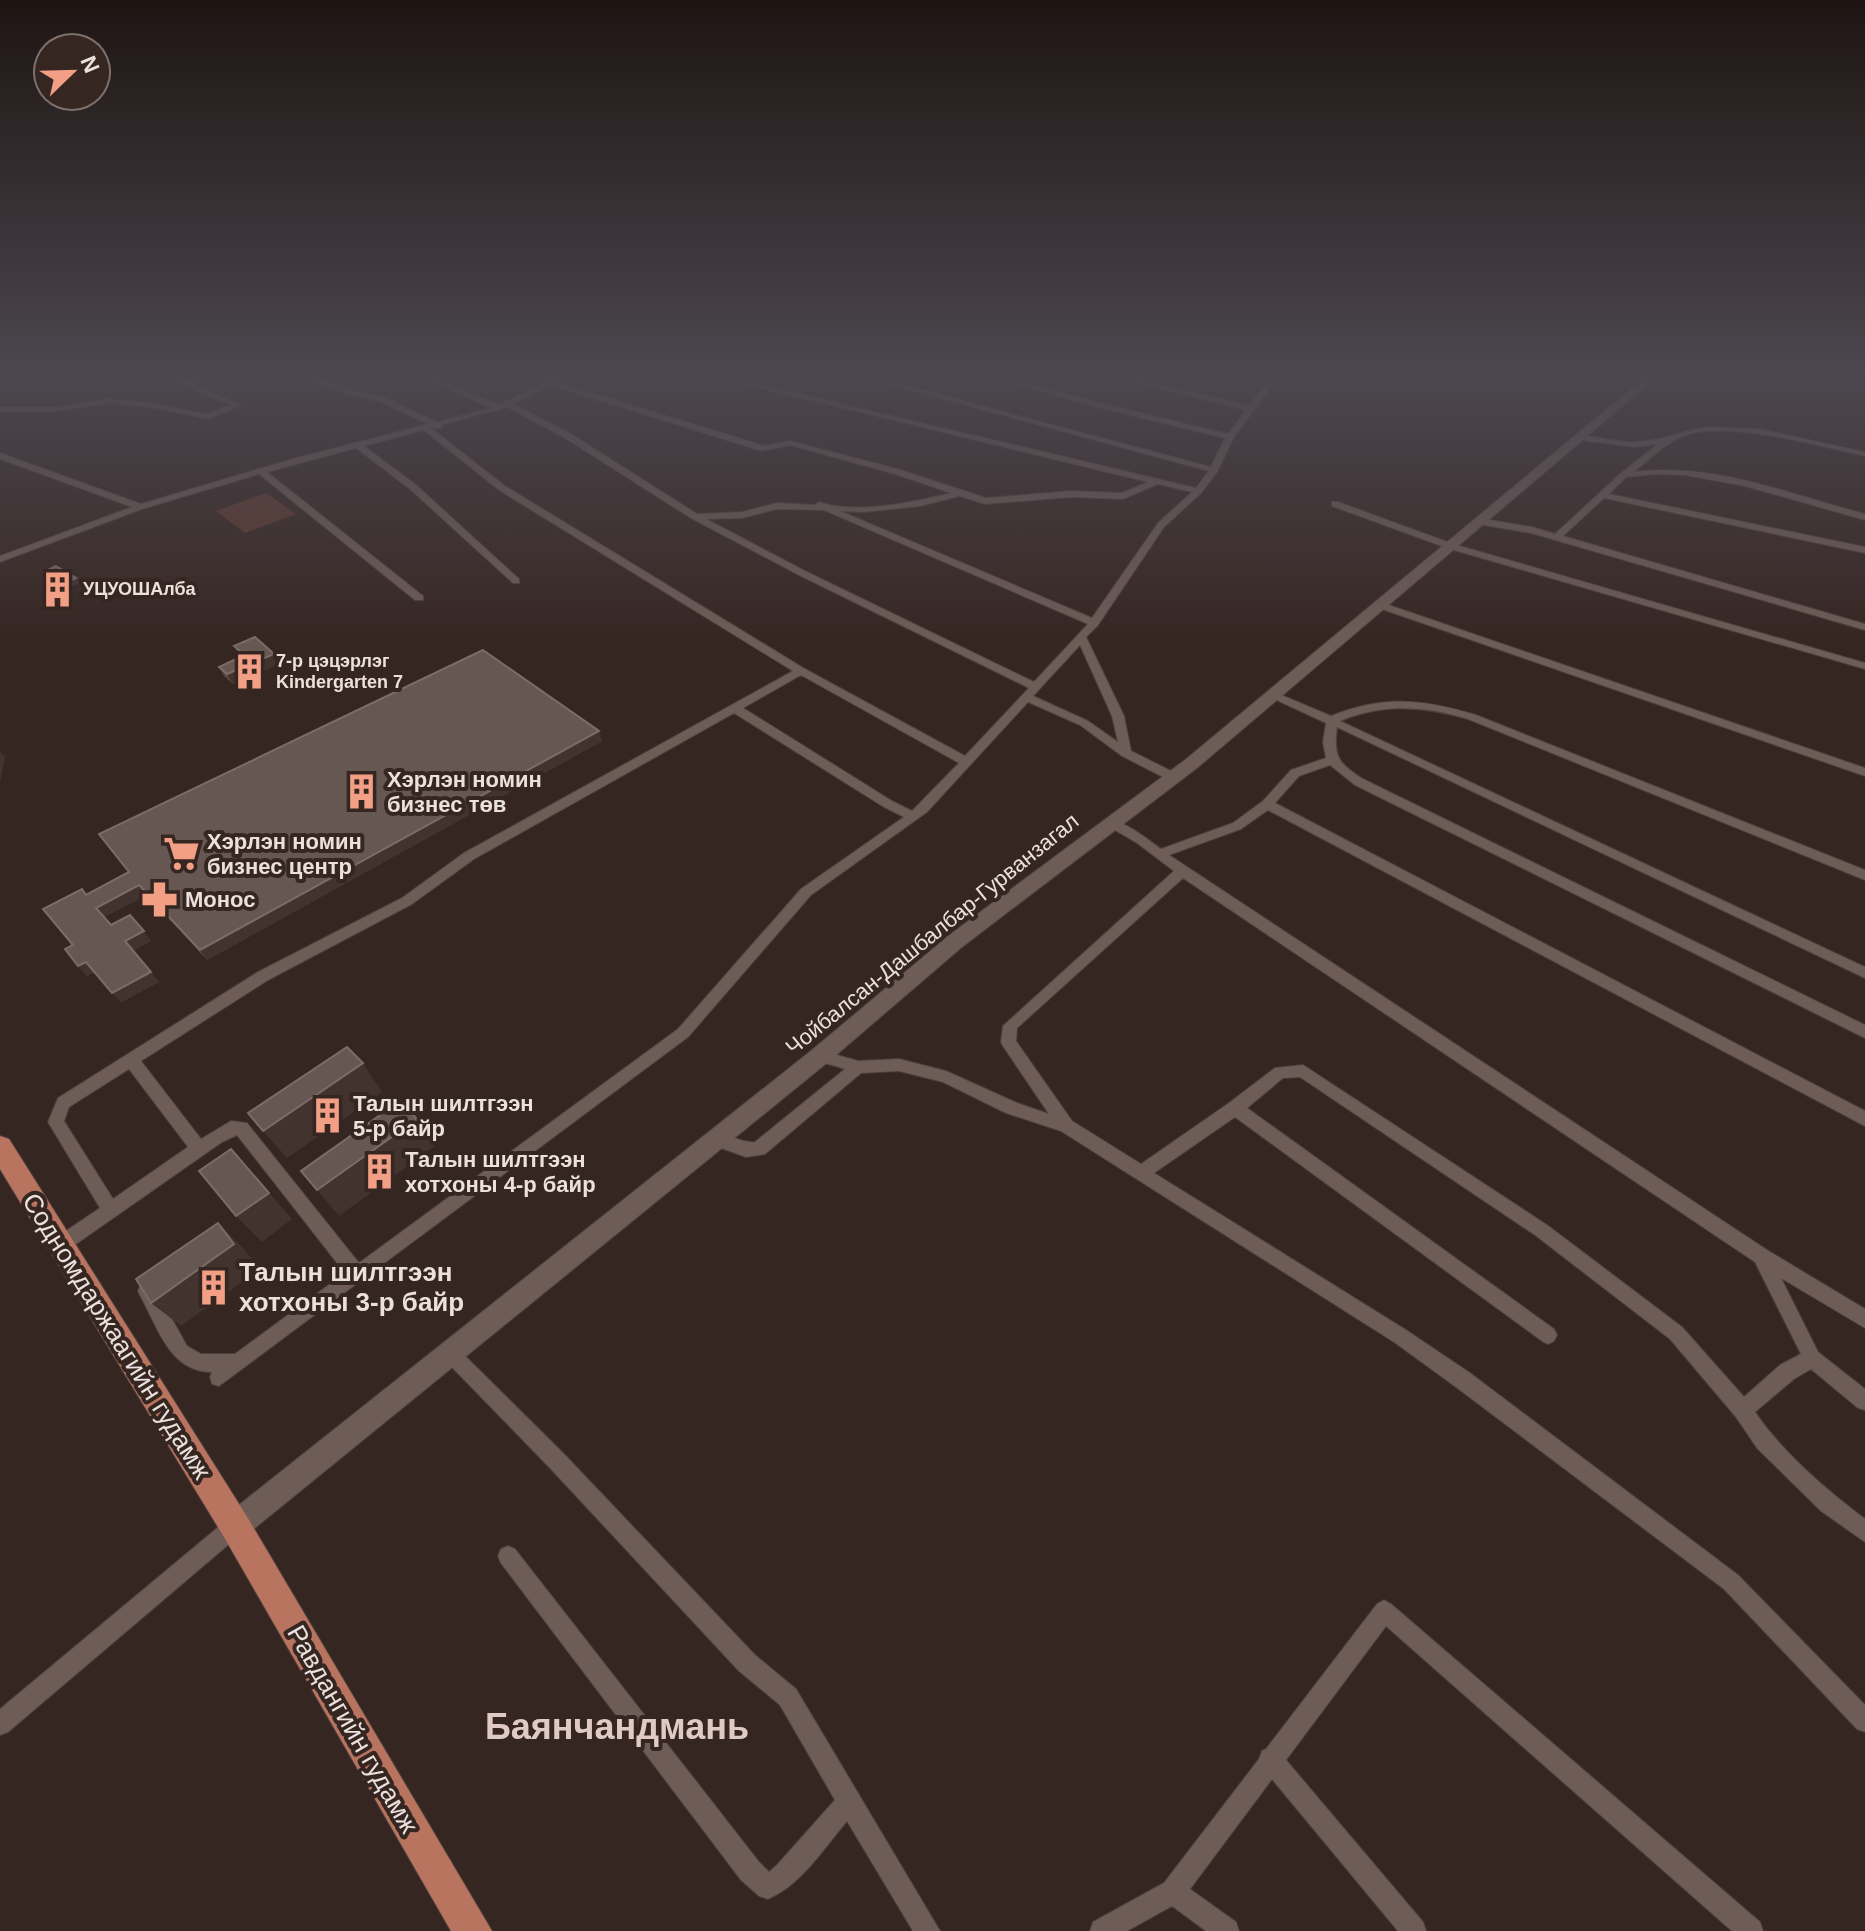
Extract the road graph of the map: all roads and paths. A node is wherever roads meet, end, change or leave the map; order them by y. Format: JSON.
{"nodes":[{"id":1,"x":25,"y":465,"type":"edge"},
{"id":2,"x":286,"y":465,"type":"edge"},
{"id":3,"x":384,"y":465,"type":"edge"},
{"id":4,"x":473,"y":465,"type":"edge"},
{"id":5,"x":614,"y":465,"type":"edge"},
{"id":6,"x":872,"y":465,"type":"edge"},
{"id":7,"x":1090,"y":465,"type":"edge"},
{"id":8,"x":1196,"y":465,"type":"edge"},
{"id":9,"x":1216,"y":465,"type":"edge"},
{"id":10,"x":1547,"y":465,"type":"edge"},
{"id":11,"x":1637,"y":465,"type":"edge"},
{"id":12,"x":1214,"y":470,"type":"junction"},
{"id":13,"x":261,"y":472,"type":"junction"},
{"id":14,"x":1623,"y":476,"type":"junction"},
{"id":15,"x":1157,"y":481,"type":"junction"},
{"id":16,"x":1198,"y":491,"type":"junction"},
{"id":17,"x":960,"y":493,"type":"junction"},
{"id":18,"x":1605,"y":496,"type":"junction"},
{"id":19,"x":1335,"y":504,"type":"dead end"},
{"id":20,"x":819,"y":505,"type":"junction"},
{"id":21,"x":139,"y":507,"type":"junction"},
{"id":22,"x":694,"y":516,"type":"junction"},
{"id":23,"x":1865,"y":517,"type":"edge"},
{"id":24,"x":1478,"y":521,"type":"junction"},
{"id":25,"x":1557,"y":537,"type":"junction"},
{"id":26,"x":1450,"y":546,"type":"junction"},
{"id":27,"x":1865,"y":550,"type":"edge"},
{"id":28,"x":0,"y":559,"type":"edge"},
{"id":29,"x":516,"y":581,"type":"dead end"},
{"id":30,"x":419,"y":598,"type":"dead end"},
{"id":31,"x":1380,"y":605,"type":"junction"},
{"id":32,"x":1094,"y":623,"type":"junction"},
{"id":33,"x":1865,"y":627,"type":"edge"},
{"id":34,"x":1081,"y":637,"type":"junction"},
{"id":35,"x":1865,"y":666,"type":"edge"},
{"id":36,"x":801,"y":671,"type":"junction"},
{"id":37,"x":1031,"y":692,"type":"junction"},
{"id":38,"x":1274,"y":695,"type":"junction"},
{"id":39,"x":733,"y":707,"type":"junction"},
{"id":40,"x":1332,"y":720,"type":"junction"},
{"id":41,"x":1126,"y":753,"type":"junction"},
{"id":42,"x":1331,"y":760,"type":"junction"},
{"id":43,"x":965,"y":761,"type":"junction"},
{"id":44,"x":1865,"y":772,"type":"edge"},
{"id":45,"x":1173,"y":777,"type":"junction"},
{"id":46,"x":1267,"y":804,"type":"junction"},
{"id":47,"x":913,"y":816,"type":"junction"},
{"id":48,"x":1109,"y":823,"type":"junction"},
{"id":49,"x":1159,"y":854,"type":"junction"},
{"id":50,"x":1182,"y":871,"type":"junction"},
{"id":51,"x":1865,"y":875,"type":"edge"},
{"id":52,"x":1865,"y":973,"type":"edge"},
{"id":53,"x":1865,"y":1032,"type":"edge"},
{"id":54,"x":820,"y":1056,"type":"junction"},
{"id":55,"x":130,"y":1059,"type":"junction"},
{"id":56,"x":858,"y":1067,"type":"junction"},
{"id":57,"x":1235,"y":1108,"type":"junction"},
{"id":58,"x":1865,"y":1119,"type":"edge"},
{"id":59,"x":1066,"y":1126,"type":"junction"},
{"id":60,"x":716,"y":1139,"type":"junction"},
{"id":61,"x":0,"y":1147,"type":"edge"},
{"id":62,"x":199,"y":1149,"type":"junction"},
{"id":63,"x":1141,"y":1173,"type":"junction"},
{"id":64,"x":111,"y":1210,"type":"junction"},
{"id":65,"x":60,"y":1245,"type":"junction"},
{"id":66,"x":1761,"y":1256,"type":"junction"},
{"id":67,"x":357,"y":1274,"type":"junction"},
{"id":68,"x":143,"y":1284,"type":"edge"},
{"id":69,"x":1865,"y":1319,"type":"edge"},
{"id":70,"x":1548,"y":1335,"type":"dead end"},
{"id":71,"x":450,"y":1353,"type":"junction"},
{"id":72,"x":1812,"y":1358,"type":"junction"},
{"id":73,"x":238,"y":1363,"type":"junction"},
{"id":74,"x":219,"y":1377,"type":"dead end"},
{"id":75,"x":1865,"y":1401,"type":"edge"},
{"id":76,"x":1743,"y":1410,"type":"junction"},
{"id":77,"x":235,"y":1526,"type":"junction"},
{"id":78,"x":1865,"y":1532,"type":"edge"},
{"id":79,"x":508,"y":1556,"type":"dead end"},
{"id":80,"x":1865,"y":1721,"type":"edge"},
{"id":81,"x":0,"y":1724,"type":"edge"},
{"id":82,"x":1270,"y":1759,"type":"junction"},
{"id":83,"x":848,"y":1802,"type":"junction"},
{"id":84,"x":1173,"y":1892,"type":"junction"},
{"id":85,"x":473,"y":1931,"type":"edge"},
{"id":86,"x":928,"y":1931,"type":"edge"},
{"id":87,"x":1102,"y":1931,"type":"edge"},
{"id":88,"x":1227,"y":1931,"type":"edge"},
{"id":89,"x":1414,"y":1931,"type":"edge"},
{"id":90,"x":1751,"y":1931,"type":"edge"}],
"edges":[{"from":1,"to":21,"type":"street"},
{"from":2,"to":13,"type":"street"},
{"from":3,"to":29,"type":"street"},
{"from":4,"to":36,"type":"street"},
{"from":5,"to":22,"type":"street"},
{"from":6,"to":17,"type":"street"},
{"from":7,"to":15,"type":"street"},
{"from":8,"to":12,"type":"street"},
{"from":9,"to":12,"type":"street"},
{"from":10,"to":24,"type":"street","name":"Чойбалсан-Дашбалбар-Гурванзагал"},
{"from":11,"to":14,"type":"street"},
{"from":12,"to":16,"type":"street"},
{"from":13,"to":21,"type":"street"},
{"from":13,"to":30,"type":"street"},
{"from":14,"to":18,"type":"street"},
{"from":14,"to":23,"type":"street"},
{"from":15,"to":16,"type":"street"},
{"from":15,"to":17,"type":"street"},
{"from":16,"to":32,"type":"street"},
{"from":17,"to":20,"type":"street"},
{"from":18,"to":25,"type":"street"},
{"from":18,"to":27,"type":"street"},
{"from":19,"to":26,"type":"street"},
{"from":20,"to":22,"type":"street"},
{"from":20,"to":32,"type":"street"},
{"from":21,"to":28,"type":"street"},
{"from":22,"to":37,"type":"street"},
{"from":24,"to":25,"type":"street"},
{"from":24,"to":26,"type":"street","name":"Чойбалсан-Дашбалбар-Гурванзагал"},
{"from":25,"to":33,"type":"street"},
{"from":26,"to":31,"type":"street","name":"Чойбалсан-Дашбалбар-Гурванзагал"},
{"from":26,"to":35,"type":"street"},
{"from":31,"to":38,"type":"street","name":"Чойбалсан-Дашбалбар-Гурванзагал"},
{"from":31,"to":44,"type":"street"},
{"from":32,"to":34,"type":"street"},
{"from":34,"to":37,"type":"street"},
{"from":34,"to":41,"type":"street"},
{"from":36,"to":39,"type":"street"},
{"from":36,"to":43,"type":"street"},
{"from":37,"to":41,"type":"street"},
{"from":37,"to":43,"type":"street"},
{"from":38,"to":40,"type":"street"},
{"from":38,"to":45,"type":"street","name":"Чойбалсан-Дашбалбар-Гурванзагал"},
{"from":39,"to":47,"type":"street"},
{"from":39,"to":55,"type":"street"},
{"from":40,"to":42,"type":"street"},
{"from":40,"to":51,"type":"street"},
{"from":40,"to":52,"type":"street"},
{"from":41,"to":45,"type":"street"},
{"from":42,"to":46,"type":"street"},
{"from":42,"to":53,"type":"street"},
{"from":43,"to":47,"type":"street"},
{"from":45,"to":48,"type":"street","name":"Чойбалсан-Дашбалбар-Гурванзагал"},
{"from":46,"to":49,"type":"street"},
{"from":46,"to":58,"type":"street"},
{"from":47,"to":67,"type":"street"},
{"from":48,"to":49,"type":"street"},
{"from":48,"to":54,"type":"street","name":"Чойбалсан-Дашбалбар-Гурванзагал"},
{"from":49,"to":50,"type":"street"},
{"from":50,"to":59,"type":"street"},
{"from":50,"to":66,"type":"street"},
{"from":54,"to":56,"type":"street"},
{"from":54,"to":60,"type":"street","name":"Чойбалсан-Дашбалбар-Гурванзагал"},
{"from":55,"to":62,"type":"street"},
{"from":55,"to":64,"type":"street"},
{"from":56,"to":59,"type":"street"},
{"from":56,"to":60,"type":"street"},
{"from":57,"to":63,"type":"street"},
{"from":57,"to":70,"type":"street"},
{"from":57,"to":76,"type":"street"},
{"from":59,"to":63,"type":"street"},
{"from":60,"to":71,"type":"street","name":"Чойбалсан-Дашбалбар-Гурванзагал"},
{"from":61,"to":65,"type":"main road","name":"Содномдаржаагийн гудамж"},
{"from":62,"to":64,"type":"street"},
{"from":62,"to":67,"type":"street"},
{"from":63,"to":80,"type":"street"},
{"from":64,"to":65,"type":"street"},
{"from":65,"to":77,"type":"main road","name":"Содномдаржаагийн гудамж"},
{"from":66,"to":69,"type":"street"},
{"from":66,"to":72,"type":"street"},
{"from":67,"to":73,"type":"street"},
{"from":68,"to":73,"type":"street"},
{"from":71,"to":77,"type":"street","name":"Чойбалсан-Дашбалбар-Гурванзагал"},
{"from":71,"to":83,"type":"street"},
{"from":72,"to":75,"type":"street"},
{"from":72,"to":76,"type":"street"},
{"from":73,"to":74,"type":"street"},
{"from":76,"to":78,"type":"street"},
{"from":77,"to":81,"type":"street"},
{"from":77,"to":85,"type":"main road","name":"Равдангийн гудамж"},
{"from":79,"to":83,"type":"street"},
{"from":82,"to":84,"type":"street"},
{"from":82,"to":89,"type":"street"},
{"from":82,"to":90,"type":"street"},
{"from":83,"to":86,"type":"street"},
{"from":84,"to":87,"type":"street"},
{"from":84,"to":88,"type":"street"}]}
